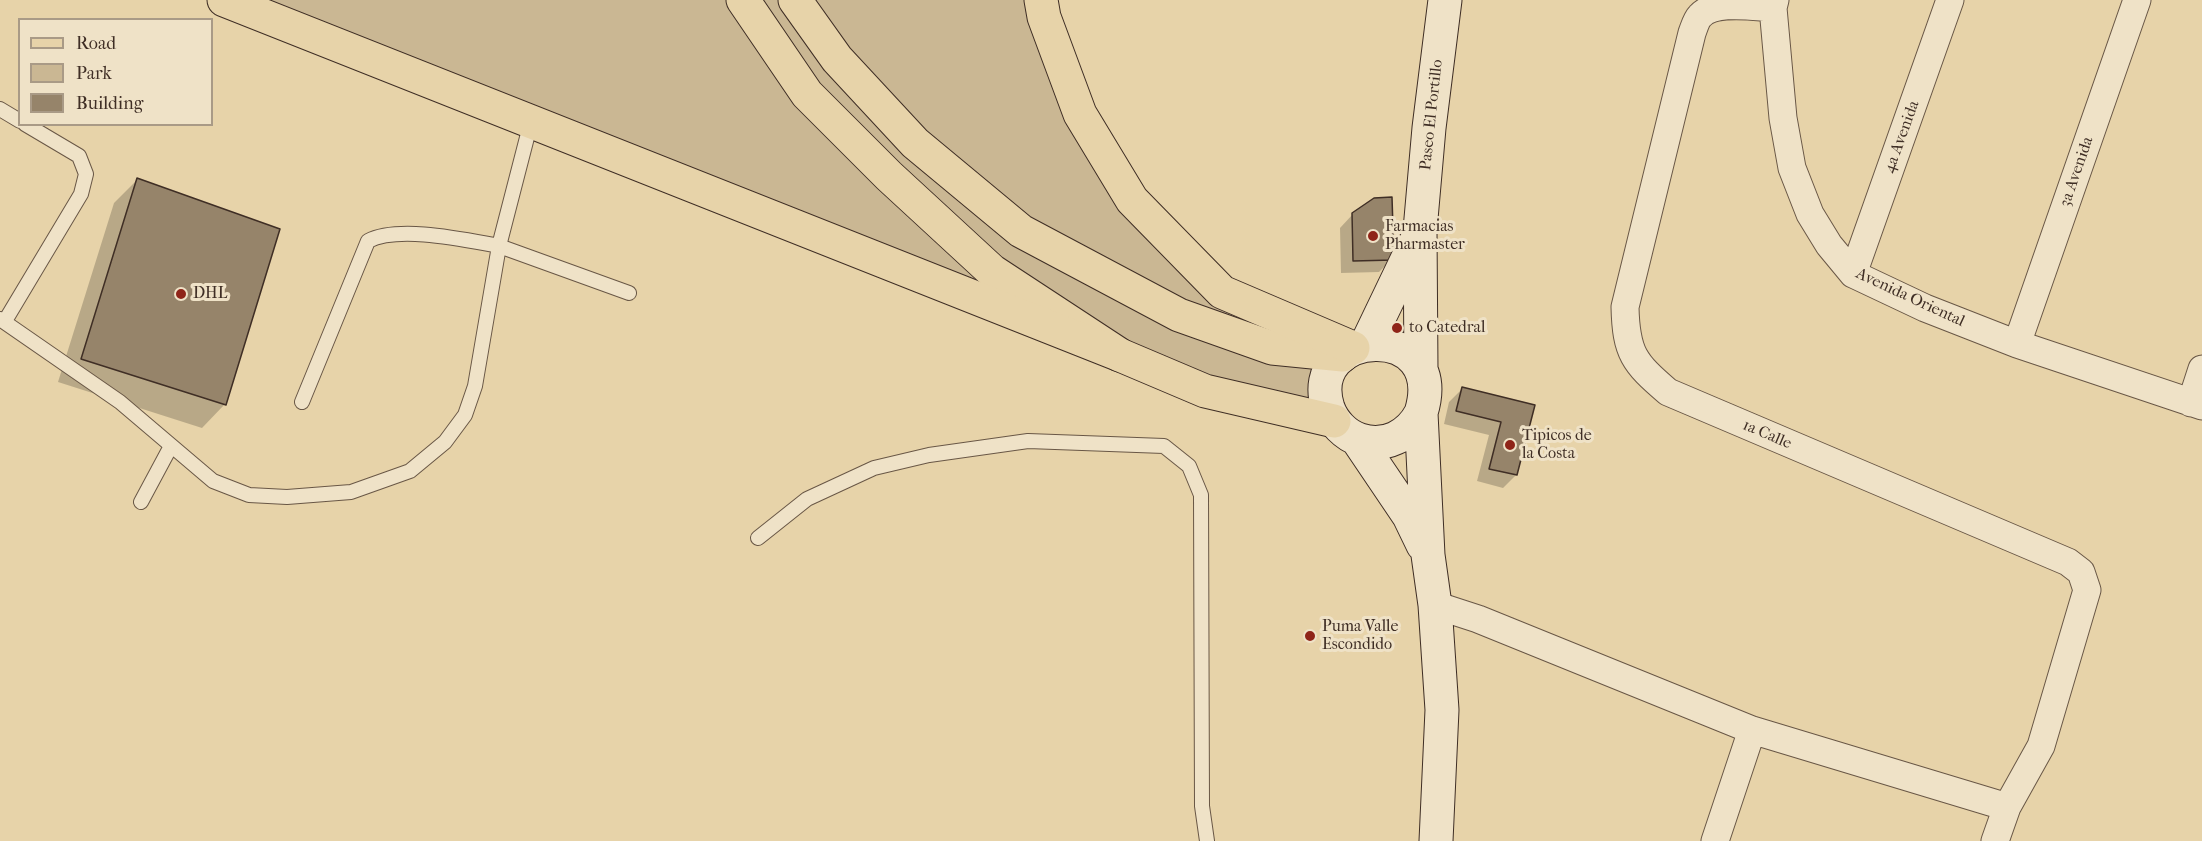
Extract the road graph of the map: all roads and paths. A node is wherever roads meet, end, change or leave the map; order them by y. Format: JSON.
{"nodes":[{"id":1,"x":224,"y":0,"type":"edge"},
{"id":2,"x":743,"y":0,"type":"edge"},
{"id":3,"x":795,"y":0,"type":"edge"},
{"id":4,"x":1041,"y":0,"type":"edge"},
{"id":5,"x":1446,"y":0,"type":"edge"},
{"id":6,"x":1950,"y":0,"type":"edge"},
{"id":7,"x":2137,"y":0,"type":"edge"},
{"id":8,"x":1774,"y":4,"type":"edge"},
{"id":9,"x":0,"y":109,"type":"edge"},
{"id":10,"x":18,"y":120,"type":"edge"},
{"id":11,"x":531,"y":122,"type":"junction"},
{"id":12,"x":28,"y":126,"type":"edge"},
{"id":13,"x":1420,"y":230,"type":"junction"},
{"id":14,"x":499,"y":246,"type":"junction"},
{"id":15,"x":1853,"y":274,"type":"junction"},
{"id":16,"x":629,"y":294,"type":"dead end"},
{"id":17,"x":3,"y":320,"type":"edge"},
{"id":18,"x":2017,"y":344,"type":"junction"},
{"id":19,"x":1354,"y":349,"type":"junction"},
{"id":20,"x":1120,"y":356,"type":"junction"},
{"id":21,"x":2202,"y":369,"type":"edge"},
{"id":22,"x":1421,"y":370,"type":"junction"},
{"id":23,"x":302,"y":402,"type":"dead end"},
{"id":24,"x":2197,"y":404,"type":"edge"},
{"id":25,"x":1421,"y":413,"type":"junction"},
{"id":26,"x":1346,"y":430,"type":"junction"},
{"id":27,"x":171,"y":446,"type":"junction"},
{"id":28,"x":141,"y":502,"type":"dead end"},
{"id":29,"x":758,"y":538,"type":"dead end"},
{"id":30,"x":1428,"y":555,"type":"junction"},
{"id":31,"x":1435,"y":605,"type":"junction"},
{"id":32,"x":1752,"y":730,"type":"junction"},
{"id":33,"x":2007,"y":807,"type":"junction"},
{"id":34,"x":1207,"y":841,"type":"edge"},
{"id":35,"x":1436,"y":841,"type":"edge"},
{"id":36,"x":1715,"y":841,"type":"edge"},
{"id":37,"x":1995,"y":841,"type":"edge"}],
"edges":[{"from":1,"to":11,"type":"main road"},
{"from":2,"to":20,"type":"main road"},
{"from":3,"to":19,"type":"main road"},
{"from":4,"to":19,"type":"main road"},
{"from":5,"to":13,"type":"main road","name":"Paseo El Portillo"},
{"from":6,"to":15,"type":"street","name":"4a Avenida"},
{"from":7,"to":18,"type":"street","name":"3a Avenida"},
{"from":8,"to":15,"type":"street","name":"Avenida Oriental"},
{"from":8,"to":33,"type":"street","name":"1a Calle"},
{"from":9,"to":10,"type":"lane"},
{"from":11,"to":14,"type":"lane"},
{"from":11,"to":20,"type":"main road"},
{"from":12,"to":17,"type":"lane"},
{"from":13,"to":19,"type":"main road","name":"Paseo El Portillo"},
{"from":13,"to":22,"type":"main road","name":"Paseo El Portillo"},
{"from":14,"to":16,"type":"lane"},
{"from":14,"to":23,"type":"lane"},
{"from":14,"to":27,"type":"lane"},
{"from":15,"to":18,"type":"street","name":"Avenida Oriental"},
{"from":17,"to":27,"type":"lane"},
{"from":18,"to":24,"type":"street","name":"Avenida Oriental"},
{"from":19,"to":22,"type":"main road"},
{"from":19,"to":26,"type":"main road"},
{"from":20,"to":26,"type":"main road"},
{"from":21,"to":24,"type":"street"},
{"from":22,"to":25,"type":"main road"},
{"from":25,"to":26,"type":"main road"},
{"from":25,"to":30,"type":"main road"},
{"from":26,"to":30,"type":"main road"},
{"from":27,"to":28,"type":"lane"},
{"from":29,"to":34,"type":"lane"},
{"from":30,"to":31,"type":"main road"},
{"from":31,"to":32,"type":"street"},
{"from":31,"to":35,"type":"main road"},
{"from":32,"to":33,"type":"street"},
{"from":32,"to":36,"type":"street"},
{"from":33,"to":37,"type":"street"}]}
